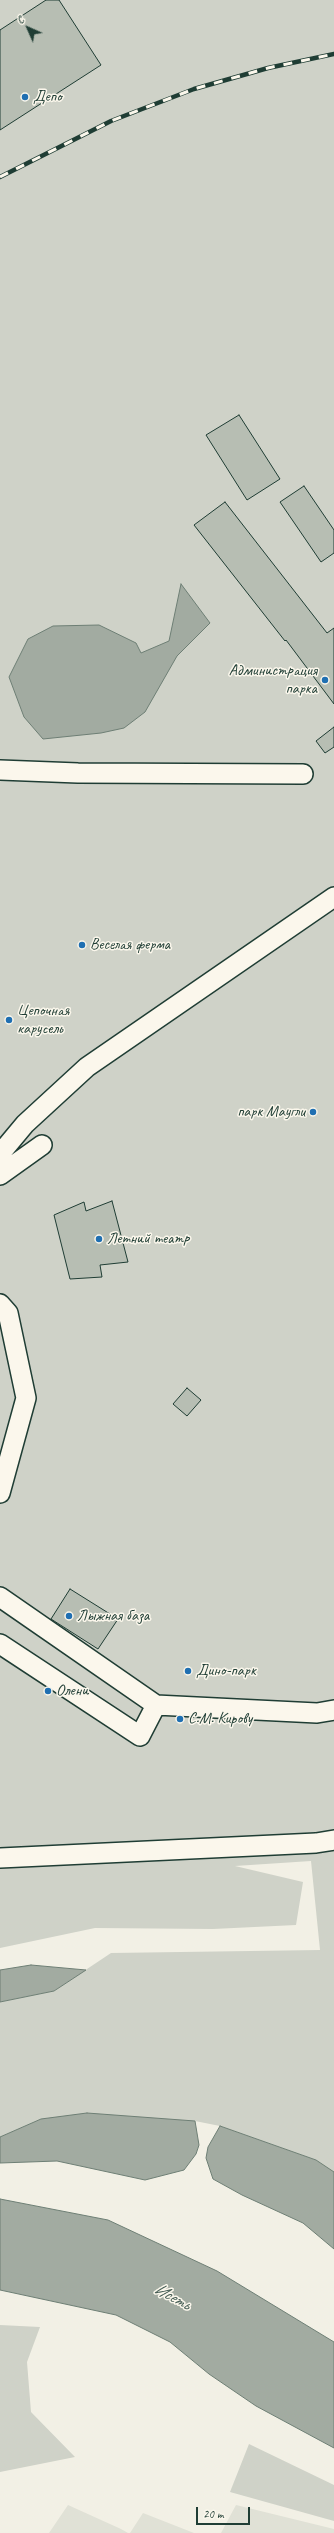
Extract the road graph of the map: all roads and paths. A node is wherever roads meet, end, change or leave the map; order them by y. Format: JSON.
{"nodes":[{"id":1,"x":0,"y":770,"type":"edge"},
{"id":2,"x":303,"y":774,"type":"dead end"},
{"id":3,"x":334,"y":897,"type":"edge"},
{"id":4,"x":42,"y":1145,"type":"dead end"},
{"id":5,"x":0,"y":1154,"type":"edge"},
{"id":6,"x":0,"y":1175,"type":"edge"},
{"id":7,"x":0,"y":1304,"type":"edge"},
{"id":8,"x":0,"y":1493,"type":"edge"},
{"id":9,"x":0,"y":1597,"type":"edge"},
{"id":10,"x":0,"y":1644,"type":"edge"},
{"id":11,"x":156,"y":1705,"type":"junction"},
{"id":12,"x":334,"y":1710,"type":"edge"},
{"id":13,"x":334,"y":1840,"type":"edge"},
{"id":14,"x":0,"y":1858,"type":"edge"}],
"edges":[{"from":1,"to":2,"type":"street"},
{"from":3,"to":5,"type":"street"},
{"from":4,"to":6,"type":"street"},
{"from":7,"to":8,"type":"street"},
{"from":9,"to":11,"type":"street"},
{"from":10,"to":11,"type":"street"},
{"from":11,"to":12,"type":"street"},
{"from":13,"to":14,"type":"street"}]}
